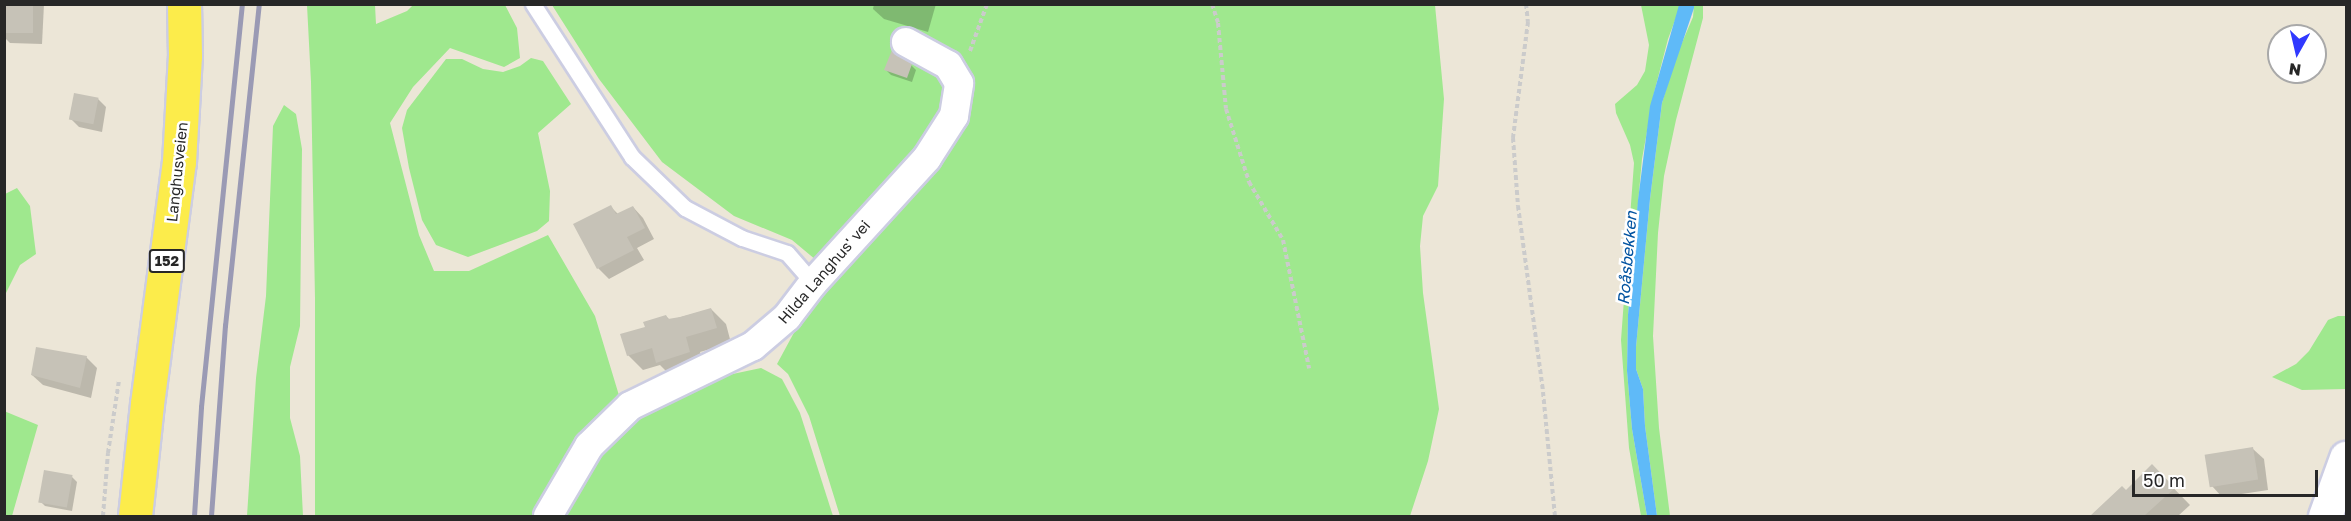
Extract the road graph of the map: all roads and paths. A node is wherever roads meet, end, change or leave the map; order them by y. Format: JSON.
{"nodes":[{"id":1,"x":184,"y":4,"type":"edge"},
{"id":2,"x":533,"y":4,"type":"edge"},
{"id":3,"x":987,"y":4,"type":"edge"},
{"id":4,"x":1212,"y":4,"type":"edge"},
{"id":5,"x":1526,"y":4,"type":"edge"},
{"id":6,"x":906,"y":42,"type":"dead end"},
{"id":7,"x":959,"y":83,"type":"junction"},
{"id":8,"x":813,"y":283,"type":"junction"},
{"id":9,"x":1309,"y":368,"type":"dead end"},
{"id":10,"x":2346,"y":458,"type":"edge"},
{"id":11,"x":135,"y":516,"type":"edge"},
{"id":12,"x":548,"y":516,"type":"edge"},
{"id":13,"x":1555,"y":516,"type":"edge"},
{"id":14,"x":2325,"y":516,"type":"edge"}],
"edges":[{"from":1,"to":11,"type":"main road","name":"Langhusveien","number":"152"},
{"from":2,"to":8,"type":"lane"},
{"from":3,"to":7,"type":"path"},
{"from":4,"to":9,"type":"path"},
{"from":5,"to":13,"type":"path"},
{"from":6,"to":7,"type":"street"},
{"from":7,"to":8,"type":"street","name":"Hilda Langhus' vei"},
{"from":8,"to":12,"type":"street","name":"Hilda Langhus' vei"},
{"from":10,"to":14,"type":"main road"}]}
